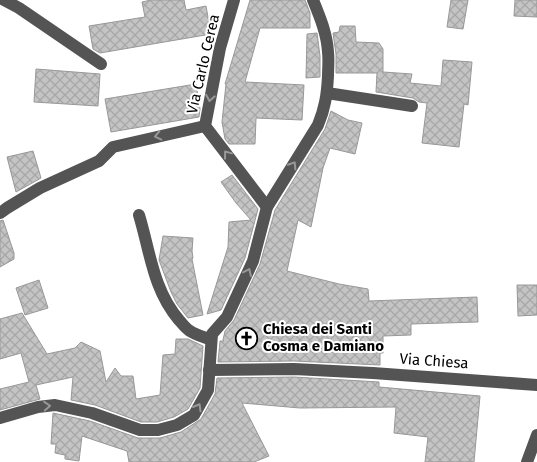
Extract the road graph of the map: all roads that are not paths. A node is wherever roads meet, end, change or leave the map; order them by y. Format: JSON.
{"nodes":[{"id":1,"x":4,"y":0,"type":"edge"},
{"id":2,"x":234,"y":0,"type":"edge"},
{"id":3,"x":313,"y":0,"type":"edge"},
{"id":4,"x":101,"y":64,"type":"dead end"},
{"id":5,"x":327,"y":93,"type":"junction"},
{"id":6,"x":412,"y":106,"type":"dead end"},
{"id":7,"x":206,"y":126,"type":"junction"},
{"id":8,"x":267,"y":207,"type":"junction"},
{"id":9,"x":0,"y":213,"type":"edge"},
{"id":10,"x":138,"y":215,"type":"dead end"},
{"id":11,"x":211,"y":340,"type":"junction"},
{"id":12,"x":209,"y":370,"type":"junction"},
{"id":13,"x":537,"y":385,"type":"edge"},
{"id":14,"x":0,"y":418,"type":"edge"},
{"id":15,"x":537,"y":435,"type":"edge"},
{"id":16,"x":526,"y":462,"type":"edge"}],
"edges":[{"from":1,"to":4,"type":"street"},
{"from":2,"to":7,"type":"street","name":"Via Carlo Cerea","one_way":true},
{"from":3,"to":5,"type":"street"},
{"from":5,"to":6,"type":"street"},
{"from":8,"to":5,"type":"street","one_way":true},
{"from":8,"to":7,"type":"street","name":"Via Carlo Cerea","one_way":true},
{"from":7,"to":9,"type":"street","one_way":true},
{"from":11,"to":8,"type":"street","one_way":true},
{"from":10,"to":11,"type":"street"},
{"from":11,"to":12,"type":"street"},
{"from":12,"to":13,"type":"street","name":"Via Chiesa"},
{"from":14,"to":12,"type":"street","one_way":true},
{"from":15,"to":16,"type":"street"}]}
